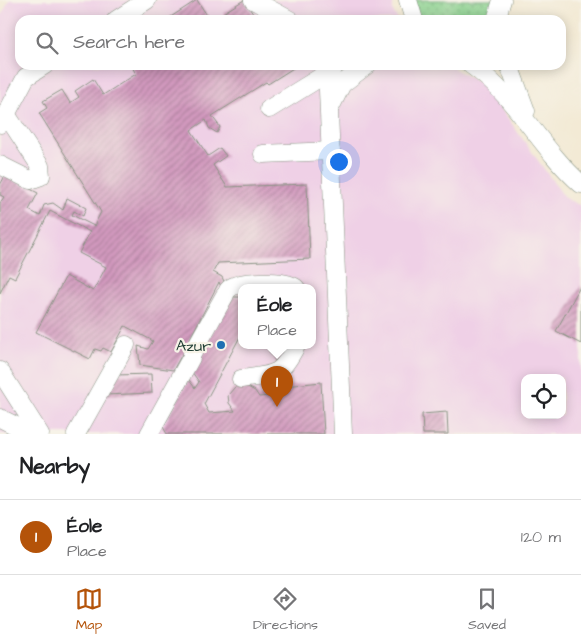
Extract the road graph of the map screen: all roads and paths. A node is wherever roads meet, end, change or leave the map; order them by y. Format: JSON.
{"nodes":[{"id":1,"x":147,"y":0,"type":"edge"},
{"id":2,"x":253,"y":0,"type":"edge"},
{"id":3,"x":124,"y":15,"type":"edge"},
{"id":4,"x":281,"y":15,"type":"edge"},
{"id":5,"x":37,"y":70,"type":"edge"},
{"id":6,"x":330,"y":70,"type":"edge"},
{"id":7,"x":333,"y":70,"type":"edge"},
{"id":8,"x":360,"y":70,"type":"edge"},
{"id":9,"x":477,"y":70,"type":"edge"},
{"id":10,"x":511,"y":70,"type":"edge"},
{"id":11,"x":269,"y":109,"type":"dead end"},
{"id":12,"x":330,"y":112,"type":"junction"},
{"id":13,"x":3,"y":120,"type":"edge"},
{"id":14,"x":543,"y":144,"type":"junction"},
{"id":15,"x":331,"y":151,"type":"junction"},
{"id":16,"x":264,"y":154,"type":"dead end"},
{"id":17,"x":0,"y":165,"type":"edge"},
{"id":18,"x":581,"y":184,"type":"edge"},
{"id":19,"x":239,"y":284,"type":"edge"},
{"id":20,"x":287,"y":284,"type":"edge"},
{"id":21,"x":238,"y":285,"type":"edge"},
{"id":22,"x":126,"y":344,"type":"dead end"},
{"id":23,"x":294,"y":349,"type":"edge"},
{"id":24,"x":0,"y":371,"type":"edge"},
{"id":25,"x":241,"y":379,"type":"dead end"},
{"id":26,"x":0,"y":418,"type":"edge"},
{"id":27,"x":38,"y":430,"type":"edge"},
{"id":28,"x":76,"y":434,"type":"edge"},
{"id":29,"x":149,"y":434,"type":"edge"},
{"id":30,"x":343,"y":434,"type":"edge"}],
"edges":[{"from":1,"to":3,"type":"street"},
{"from":2,"to":4,"type":"street"},
{"from":5,"to":13,"type":"street"},
{"from":6,"to":11,"type":"street"},
{"from":7,"to":12,"type":"street"},
{"from":8,"to":12,"type":"street"},
{"from":9,"to":14,"type":"street"},
{"from":10,"to":14,"type":"street"},
{"from":12,"to":15,"type":"street"},
{"from":13,"to":17,"type":"street"},
{"from":14,"to":18,"type":"street"},
{"from":15,"to":16,"type":"street"},
{"from":15,"to":30,"type":"street"},
{"from":19,"to":20,"type":"street"},
{"from":21,"to":29,"type":"street"},
{"from":22,"to":28,"type":"street"},
{"from":23,"to":25,"type":"street"},
{"from":24,"to":27,"type":"street"},
{"from":26,"to":27,"type":"street"}]}
